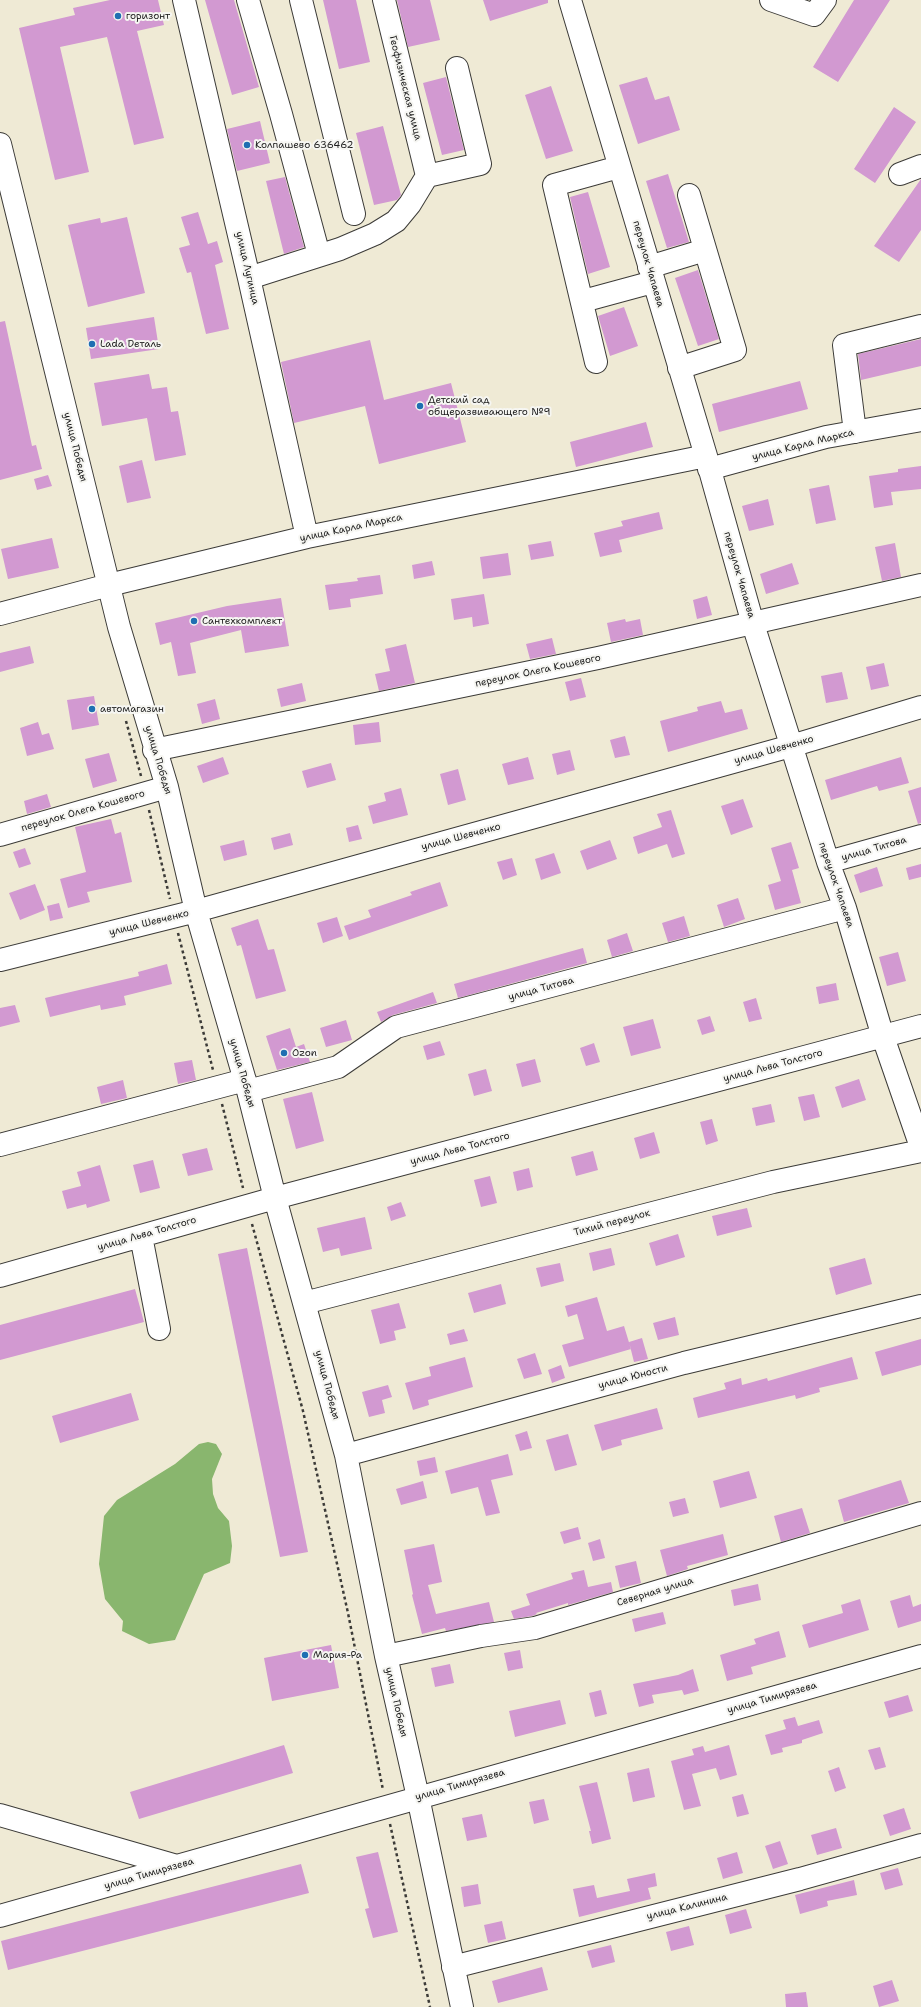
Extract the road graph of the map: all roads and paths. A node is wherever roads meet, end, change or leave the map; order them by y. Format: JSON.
{"nodes":[{"id":1,"x":184,"y":0,"type":"edge"},
{"id":2,"x":248,"y":0,"type":"edge"},
{"id":3,"x":300,"y":0,"type":"edge"},
{"id":4,"x":384,"y":0,"type":"edge"},
{"id":5,"x":570,"y":0,"type":"edge"},
{"id":6,"x":771,"y":0,"type":"edge"},
{"id":7,"x":825,"y":0,"type":"edge"},
{"id":8,"x":457,"y":68,"type":"dead end"},
{"id":9,"x":0,"y":144,"type":"edge"},
{"id":10,"x":921,"y":166,"type":"edge"},
{"id":11,"x":620,"y":167,"type":"junction"},
{"id":12,"x":900,"y":174,"type":"dead end"},
{"id":13,"x":427,"y":176,"type":"junction"},
{"id":14,"x":689,"y":195,"type":"dead end"},
{"id":15,"x":354,"y":214,"type":"dead end"},
{"id":16,"x":705,"y":250,"type":"junction"},
{"id":17,"x":319,"y":255,"type":"junction"},
{"id":18,"x":651,"y":274,"type":"junction"},
{"id":19,"x":249,"y":278,"type":"junction"},
{"id":20,"x":582,"y":301,"type":"junction"},
{"id":21,"x":921,"y":326,"type":"edge"},
{"id":22,"x":596,"y":362,"type":"dead end"},
{"id":23,"x":679,"y":368,"type":"junction"},
{"id":24,"x":921,"y":420,"type":"edge"},
{"id":25,"x":855,"y":432,"type":"junction"},
{"id":26,"x":707,"y":463,"type":"junction"},
{"id":27,"x":307,"y":537,"type":"junction"},
{"id":28,"x":109,"y":585,"type":"junction"},
{"id":29,"x":921,"y":585,"type":"edge"},
{"id":30,"x":0,"y":614,"type":"edge"},
{"id":31,"x":753,"y":624,"type":"junction"},
{"id":32,"x":921,"y":707,"type":"edge"},
{"id":33,"x":791,"y":746,"type":"junction"},
{"id":34,"x":154,"y":750,"type":"junction"},
{"id":35,"x":167,"y":787,"type":"junction"},
{"id":36,"x":0,"y":835,"type":"edge"},
{"id":37,"x":921,"y":836,"type":"edge"},
{"id":38,"x":828,"y":862,"type":"junction"},
{"id":39,"x":845,"y":908,"type":"junction"},
{"id":40,"x":196,"y":911,"type":"junction"},
{"id":41,"x":0,"y":960,"type":"edge"},
{"id":42,"x":921,"y":1026,"type":"edge"},
{"id":43,"x":883,"y":1036,"type":"junction"},
{"id":44,"x":246,"y":1085,"type":"junction"},
{"id":45,"x":0,"y":1145,"type":"edge"},
{"id":46,"x":921,"y":1147,"type":"edge"},
{"id":47,"x":921,"y":1151,"type":"edge"},
{"id":48,"x":275,"y":1198,"type":"junction"},
{"id":49,"x":141,"y":1236,"type":"junction"},
{"id":50,"x":0,"y":1276,"type":"edge"},
{"id":51,"x":304,"y":1303,"type":"junction"},
{"id":52,"x":921,"y":1306,"type":"edge"},
{"id":53,"x":159,"y":1329,"type":"dead end"},
{"id":54,"x":346,"y":1455,"type":"junction"},
{"id":55,"x":921,"y":1513,"type":"edge"},
{"id":56,"x":386,"y":1656,"type":"junction"},
{"id":57,"x":921,"y":1656,"type":"edge"},
{"id":58,"x":418,"y":1797,"type":"junction"},
{"id":59,"x":0,"y":1815,"type":"edge"},
{"id":60,"x":921,"y":1845,"type":"edge"},
{"id":61,"x":177,"y":1866,"type":"junction"},
{"id":62,"x":0,"y":1916,"type":"edge"},
{"id":63,"x":453,"y":1967,"type":"junction"},
{"id":64,"x":462,"y":2007,"type":"edge"}],
"edges":[{"from":1,"to":19,"type":"street","name":"улица Лугинца"},
{"from":2,"to":17,"type":"street"},
{"from":3,"to":15,"type":"street"},
{"from":4,"to":13,"type":"street","name":"Геофизическая улица"},
{"from":5,"to":11,"type":"street","name":"переулок Чапаева"},
{"from":6,"to":7,"type":"street"},
{"from":8,"to":13,"type":"street"},
{"from":9,"to":28,"type":"street","name":"улица Победы"},
{"from":10,"to":12,"type":"street"},
{"from":11,"to":18,"type":"street","name":"переулок Чапаева"},
{"from":11,"to":20,"type":"street"},
{"from":13,"to":17,"type":"street"},
{"from":14,"to":16,"type":"street"},
{"from":16,"to":18,"type":"street"},
{"from":16,"to":23,"type":"street"},
{"from":17,"to":19,"type":"street"},
{"from":18,"to":20,"type":"street"},
{"from":18,"to":23,"type":"street","name":"переулок Чапаева"},
{"from":19,"to":27,"type":"street","name":"улица Лугинца"},
{"from":20,"to":22,"type":"street"},
{"from":21,"to":25,"type":"street"},
{"from":23,"to":26,"type":"street","name":"переулок Чапаева"},
{"from":24,"to":25,"type":"street","name":"улица Карла Маркса"},
{"from":25,"to":26,"type":"street","name":"улица Карла Маркса"},
{"from":26,"to":27,"type":"street","name":"улица Карла Маркса"},
{"from":26,"to":31,"type":"street","name":"переулок Чапаева"},
{"from":27,"to":28,"type":"street","name":"улица Карла Маркса"},
{"from":28,"to":30,"type":"street","name":"улица Карла Маркса"},
{"from":28,"to":34,"type":"street","name":"улица Победы"},
{"from":29,"to":31,"type":"street","name":"переулок Олега Кошевого"},
{"from":31,"to":33,"type":"street","name":"переулок Чапаева"},
{"from":31,"to":34,"type":"street","name":"переулок Олега Кошевого"},
{"from":32,"to":33,"type":"street","name":"улица Шевченко"},
{"from":33,"to":38,"type":"street","name":"переулок Чапаева"},
{"from":33,"to":40,"type":"street","name":"улица Шевченко"},
{"from":34,"to":35,"type":"street","name":"улица Победы"},
{"from":35,"to":36,"type":"street","name":"переулок Олега Кошевого"},
{"from":35,"to":40,"type":"street","name":"улица Победы"},
{"from":37,"to":38,"type":"street","name":"улица Титова"},
{"from":38,"to":39,"type":"street","name":"переулок Чапаева"},
{"from":39,"to":43,"type":"street","name":"переулок Чапаева"},
{"from":39,"to":44,"type":"street","name":"улица Титова"},
{"from":40,"to":41,"type":"street","name":"улица Шевченко"},
{"from":40,"to":44,"type":"street","name":"улица Победы"},
{"from":42,"to":43,"type":"street","name":"улица Льва Толстого"},
{"from":43,"to":46,"type":"street","name":"переулок Чапаева"},
{"from":43,"to":48,"type":"street","name":"улица Льва Толстого"},
{"from":44,"to":45,"type":"street","name":"улица Титова"},
{"from":44,"to":48,"type":"street","name":"улица Победы"},
{"from":47,"to":51,"type":"street","name":"Тихий переулок"},
{"from":48,"to":49,"type":"street","name":"улица Льва Толстого"},
{"from":48,"to":51,"type":"street","name":"улица Победы"},
{"from":49,"to":50,"type":"street","name":"улица Льва Толстого"},
{"from":49,"to":53,"type":"street"},
{"from":51,"to":54,"type":"street","name":"улица Победы"},
{"from":52,"to":54,"type":"street","name":"улица Юности"},
{"from":54,"to":56,"type":"street","name":"улица Победы"},
{"from":55,"to":56,"type":"street","name":"Северная улица"},
{"from":56,"to":58,"type":"street","name":"улица Победы"},
{"from":57,"to":58,"type":"street","name":"улица Тимирязева"},
{"from":58,"to":61,"type":"street","name":"улица Тимирязева"},
{"from":58,"to":63,"type":"street","name":"улица Победы"},
{"from":59,"to":61,"type":"street"},
{"from":60,"to":63,"type":"street","name":"улица Калинина"},
{"from":61,"to":62,"type":"street","name":"улица Тимирязева"},
{"from":63,"to":64,"type":"street","name":"улица Победы"}]}
